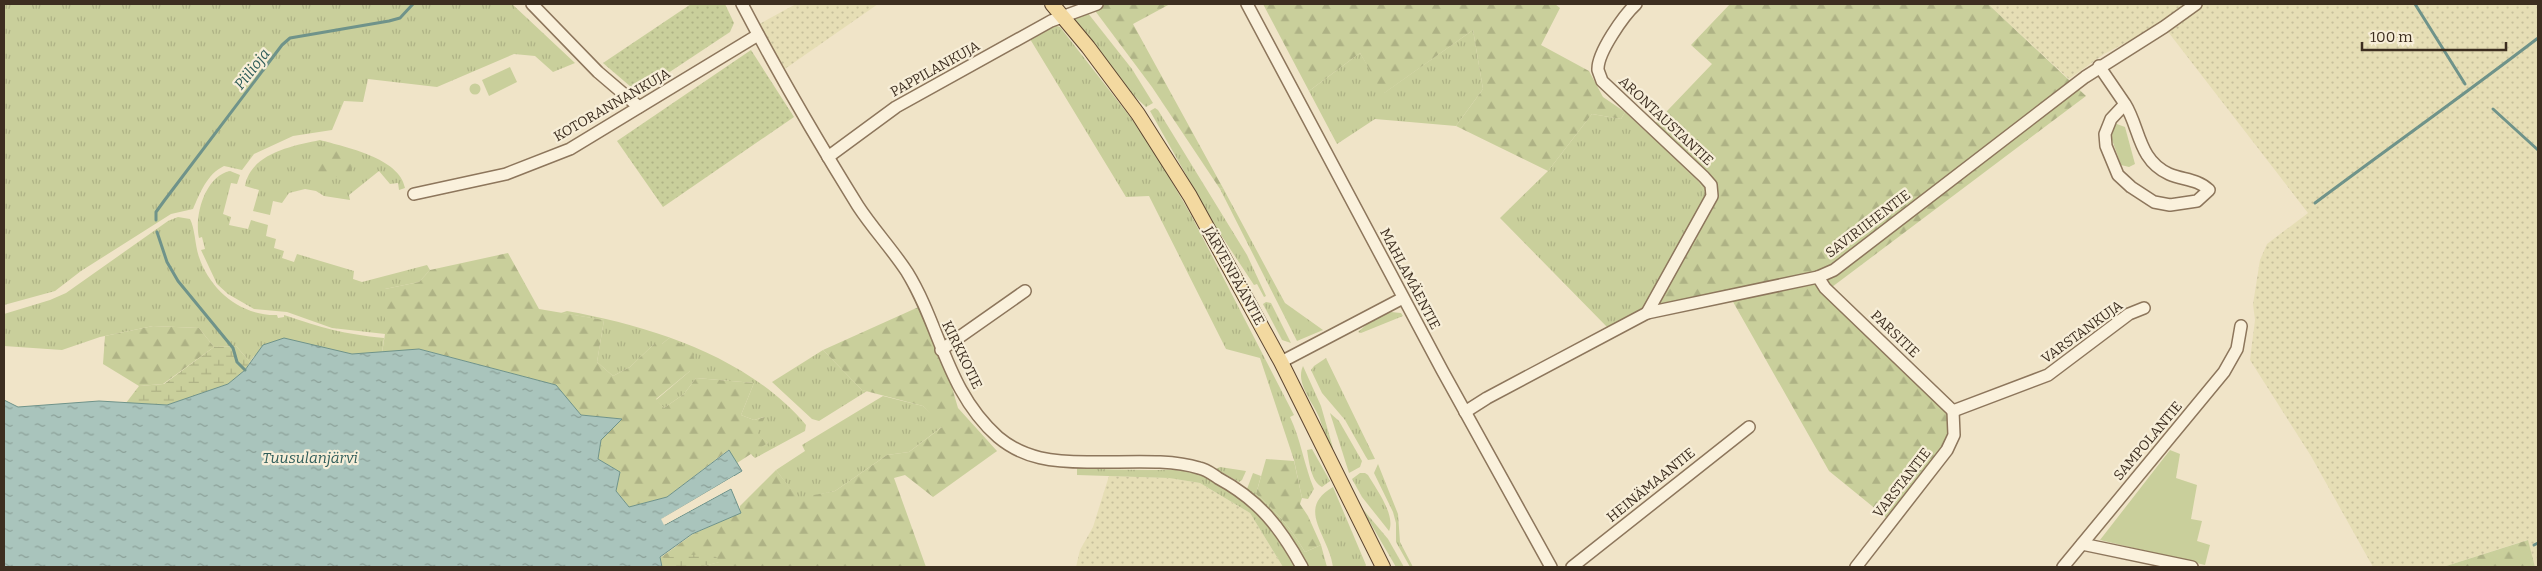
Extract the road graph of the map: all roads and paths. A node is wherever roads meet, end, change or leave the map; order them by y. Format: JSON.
{"nodes":[{"id":1,"x":532,"y":4,"type":"edge"},
{"id":2,"x":742,"y":4,"type":"edge"},
{"id":3,"x":1052,"y":4,"type":"edge"},
{"id":4,"x":1097,"y":4,"type":"edge"},
{"id":5,"x":1247,"y":4,"type":"edge"},
{"id":6,"x":1636,"y":4,"type":"edge"},
{"id":7,"x":2196,"y":4,"type":"edge"},
{"id":8,"x":1062,"y":16,"type":"junction"},
{"id":9,"x":758,"y":35,"type":"junction"},
{"id":10,"x":2099,"y":66,"type":"junction"},
{"id":11,"x":2125,"y":104,"type":"junction"},
{"id":12,"x":639,"y":108,"type":"junction"},
{"id":13,"x":828,"y":157,"type":"junction"},
{"id":14,"x":414,"y":194,"type":"dead end"},
{"id":15,"x":1818,"y":277,"type":"junction"},
{"id":16,"x":1025,"y":291,"type":"dead end"},
{"id":17,"x":1403,"y":298,"type":"junction"},
{"id":18,"x":2144,"y":308,"type":"dead end"},
{"id":19,"x":1646,"y":313,"type":"junction"},
{"id":20,"x":2241,"y":326,"type":"dead end"},
{"id":21,"x":941,"y":350,"type":"junction"},
{"id":22,"x":1281,"y":362,"type":"junction"},
{"id":23,"x":1953,"y":411,"type":"junction"},
{"id":24,"x":1465,"y":412,"type":"junction"},
{"id":25,"x":1749,"y":427,"type":"dead end"},
{"id":26,"x":2082,"y":544,"type":"junction"},
{"id":27,"x":1302,"y":567,"type":"edge"},
{"id":28,"x":1383,"y":567,"type":"edge"},
{"id":29,"x":1551,"y":567,"type":"edge"},
{"id":30,"x":1572,"y":567,"type":"edge"},
{"id":31,"x":1856,"y":567,"type":"edge"},
{"id":32,"x":2063,"y":567,"type":"edge"},
{"id":33,"x":2192,"y":567,"type":"edge"}],
"edges":[{"from":1,"to":12,"type":"street"},
{"from":2,"to":9,"type":"street","name":"KIRKKOTIE"},
{"from":3,"to":8,"type":"main road","name":"JÄRVENPÄÄNTIE"},
{"from":4,"to":8,"type":"street","name":"PAPPILANKUJA"},
{"from":5,"to":17,"type":"street","name":"MAHLAMÄENTIE"},
{"from":6,"to":19,"type":"street","name":"ARONTAUSTANTIE"},
{"from":7,"to":10,"type":"street","name":"SAVIRIIHENTIE"},
{"from":8,"to":13,"type":"street","name":"PAPPILANKUJA"},
{"from":8,"to":22,"type":"main road","name":"JÄRVENPÄÄNTIE"},
{"from":9,"to":12,"type":"street","name":"KOTORANNANKUJA"},
{"from":9,"to":13,"type":"street","name":"KIRKKOTIE"},
{"from":10,"to":11,"type":"street"},
{"from":10,"to":15,"type":"street","name":"SAVIRIIHENTIE"},
{"from":11,"to":11,"type":"street"},
{"from":12,"to":14,"type":"street","name":"KOTORANNANKUJA"},
{"from":13,"to":21,"type":"street","name":"KIRKKOTIE"},
{"from":15,"to":19,"type":"street","name":"SAVIRIIHENTIE"},
{"from":15,"to":23,"type":"street","name":"PARSITIE"},
{"from":16,"to":21,"type":"street"},
{"from":17,"to":22,"type":"street"},
{"from":17,"to":24,"type":"street","name":"MAHLAMÄENTIE"},
{"from":18,"to":23,"type":"street","name":"VARSTANKUJA"},
{"from":19,"to":24,"type":"street","name":"SAVIRIIHENTIE"},
{"from":20,"to":26,"type":"street","name":"SAMPOLANTIE"},
{"from":21,"to":27,"type":"street","name":"KIRKKOTIE"},
{"from":22,"to":28,"type":"main road","name":"JÄRVENPÄÄNTIE"},
{"from":23,"to":31,"type":"street","name":"VARSTANTIE"},
{"from":24,"to":29,"type":"street","name":"MAHLAMÄENTIE"},
{"from":25,"to":30,"type":"street","name":"HEINÄMAANTIE"},
{"from":26,"to":32,"type":"street","name":"SAMPOLANTIE"},
{"from":26,"to":33,"type":"street"}]}
